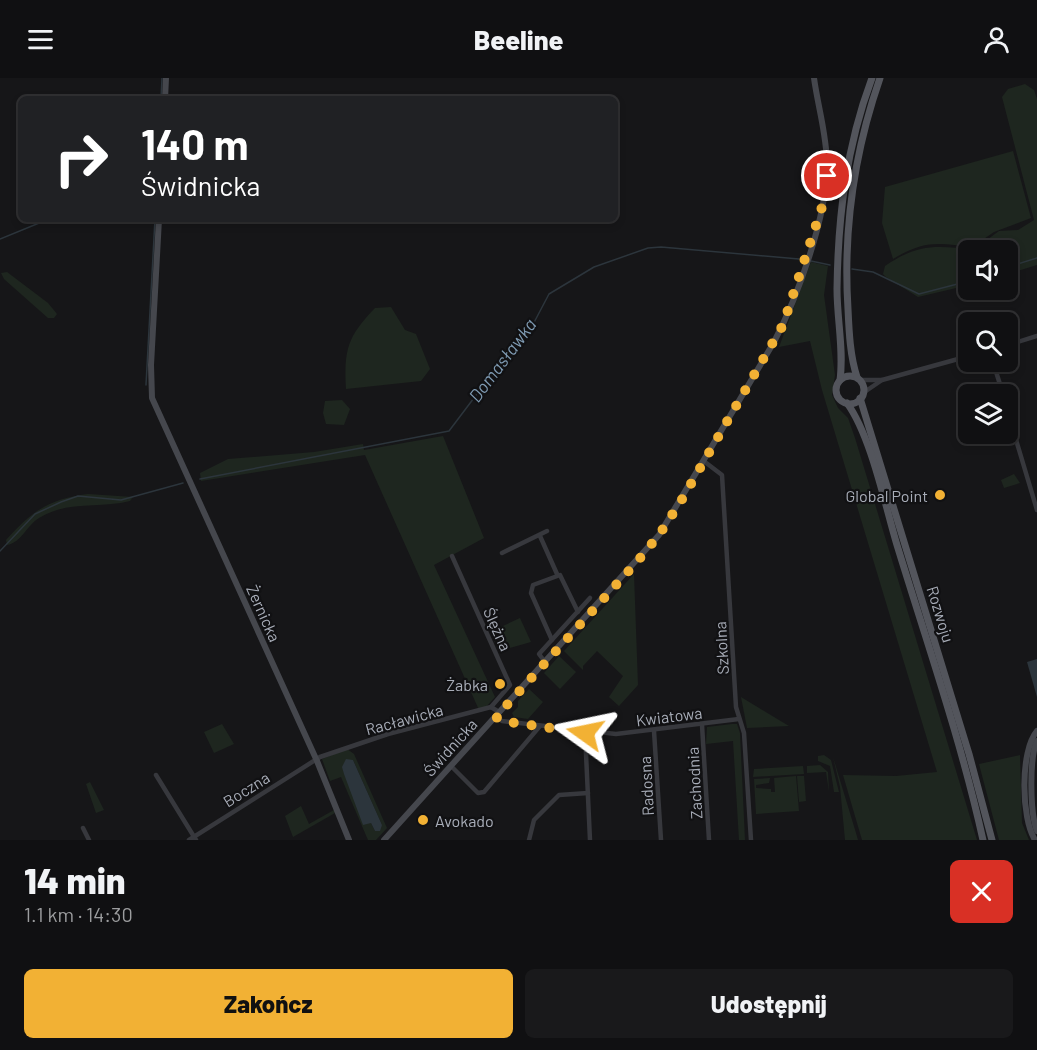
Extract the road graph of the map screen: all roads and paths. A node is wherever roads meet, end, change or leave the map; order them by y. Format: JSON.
{"nodes":[{"id":1,"x":166,"y":78,"type":"edge"},
{"id":2,"x":814,"y":78,"type":"edge"},
{"id":3,"x":872,"y":78,"type":"edge"},
{"id":4,"x":880,"y":78,"type":"edge"},
{"id":5,"x":165,"y":96,"type":"edge"},
{"id":6,"x":159,"y":222,"type":"edge"},
{"id":7,"x":1037,"y":336,"type":"edge"},
{"id":8,"x":1018,"y":342,"type":"edge"},
{"id":9,"x":958,"y":359,"type":"edge"},
{"id":10,"x":858,"y":379,"type":"junction"},
{"id":11,"x":840,"y":380,"type":"junction"},
{"id":12,"x":882,"y":380,"type":"junction"},
{"id":13,"x":862,"y":396,"type":"junction"},
{"id":14,"x":847,"y":404,"type":"junction"},
{"id":15,"x":1017,"y":444,"type":"edge"},
{"id":16,"x":705,"y":462,"type":"junction"},
{"id":17,"x":1037,"y":510,"type":"edge"},
{"id":18,"x":547,"y":531,"type":"dead end"},
{"id":19,"x":540,"y":536,"type":"junction"},
{"id":20,"x":502,"y":553,"type":"dead end"},
{"id":21,"x":452,"y":556,"type":"dead end"},
{"id":22,"x":557,"y":574,"type":"junction"},
{"id":23,"x":590,"y":598,"type":"dead end"},
{"id":24,"x":578,"y":612,"type":"junction"},
{"id":25,"x":552,"y":639,"type":"junction"},
{"id":26,"x":545,"y":662,"type":"junction"},
{"id":27,"x":491,"y":707,"type":"junction"},
{"id":28,"x":498,"y":715,"type":"junction"},
{"id":29,"x":739,"y":719,"type":"junction"},
{"id":30,"x":702,"y":724,"type":"junction"},
{"id":31,"x":540,"y":726,"type":"junction"},
{"id":32,"x":654,"y":731,"type":"junction"},
{"id":33,"x":1037,"y":731,"type":"edge"},
{"id":34,"x":585,"y":732,"type":"junction"},
{"id":35,"x":1037,"y":741,"type":"edge"},
{"id":36,"x":317,"y":761,"type":"junction"},
{"id":37,"x":451,"y":766,"type":"junction"},
{"id":38,"x":156,"y":775,"type":"dead end"},
{"id":39,"x":588,"y":793,"type":"junction"},
{"id":40,"x":82,"y":828,"type":"dead end"},
{"id":41,"x":1037,"y":831,"type":"edge"},
{"id":42,"x":193,"y":839,"type":"edge"},
{"id":43,"x":88,"y":840,"type":"edge"},
{"id":44,"x":349,"y":840,"type":"edge"},
{"id":45,"x":384,"y":840,"type":"edge"},
{"id":46,"x":530,"y":840,"type":"edge"},
{"id":47,"x":590,"y":840,"type":"edge"},
{"id":48,"x":661,"y":840,"type":"edge"},
{"id":49,"x":709,"y":840,"type":"edge"},
{"id":50,"x":750,"y":840,"type":"edge"},
{"id":51,"x":983,"y":840,"type":"edge"},
{"id":52,"x":992,"y":840,"type":"edge"},
{"id":53,"x":1035,"y":840,"type":"edge"}],
"edges":[{"from":1,"to":5,"type":"street"},
{"from":2,"to":16,"type":"street","name":"Świdnicka"},
{"from":3,"to":11,"type":"main road"},
{"from":4,"to":10,"type":"main road"},
{"from":6,"to":36,"type":"street","name":"Żernicka"},
{"from":7,"to":8,"type":"street"},
{"from":9,"to":12,"type":"street"},
{"from":10,"to":11,"type":"main road"},
{"from":10,"to":12,"type":"street"},
{"from":10,"to":13,"type":"main road"},
{"from":11,"to":14,"type":"main road"},
{"from":12,"to":13,"type":"street"},
{"from":13,"to":14,"type":"main road"},
{"from":13,"to":52,"type":"main road","name":"Rozwoju"},
{"from":14,"to":51,"type":"main road","name":"Rozwoju"},
{"from":15,"to":17,"type":"street"},
{"from":16,"to":26,"type":"street","name":"Świdnicka"},
{"from":16,"to":29,"type":"street","name":"Szkolna"},
{"from":18,"to":19,"type":"street"},
{"from":19,"to":20,"type":"street"},
{"from":19,"to":22,"type":"street"},
{"from":21,"to":27,"type":"street","name":"Ślężna"},
{"from":22,"to":24,"type":"street"},
{"from":22,"to":25,"type":"street"},
{"from":23,"to":24,"type":"street"},
{"from":24,"to":25,"type":"street"},
{"from":25,"to":26,"type":"street"},
{"from":26,"to":28,"type":"street","name":"Świdnicka"},
{"from":27,"to":28,"type":"street"},
{"from":27,"to":36,"type":"street","name":"Racławicka"},
{"from":28,"to":31,"type":"street","name":"Kwiatowa"},
{"from":28,"to":37,"type":"street","name":"Świdnicka"},
{"from":29,"to":30,"type":"street","name":"Kwiatowa"},
{"from":29,"to":50,"type":"street","name":"Szkolna"},
{"from":30,"to":32,"type":"street","name":"Kwiatowa"},
{"from":30,"to":49,"type":"street","name":"Zachodnia"},
{"from":31,"to":34,"type":"street","name":"Kwiatowa"},
{"from":31,"to":37,"type":"street"},
{"from":32,"to":34,"type":"street","name":"Kwiatowa"},
{"from":32,"to":48,"type":"street","name":"Radosna"},
{"from":33,"to":53,"type":"street"},
{"from":34,"to":39,"type":"street"},
{"from":35,"to":41,"type":"street"},
{"from":36,"to":42,"type":"street","name":"Boczna"},
{"from":36,"to":44,"type":"street","name":"Żernicka"},
{"from":37,"to":45,"type":"street","name":"Świdnicka"},
{"from":38,"to":42,"type":"street"},
{"from":39,"to":46,"type":"street"},
{"from":39,"to":47,"type":"street"},
{"from":40,"to":43,"type":"street"}]}
